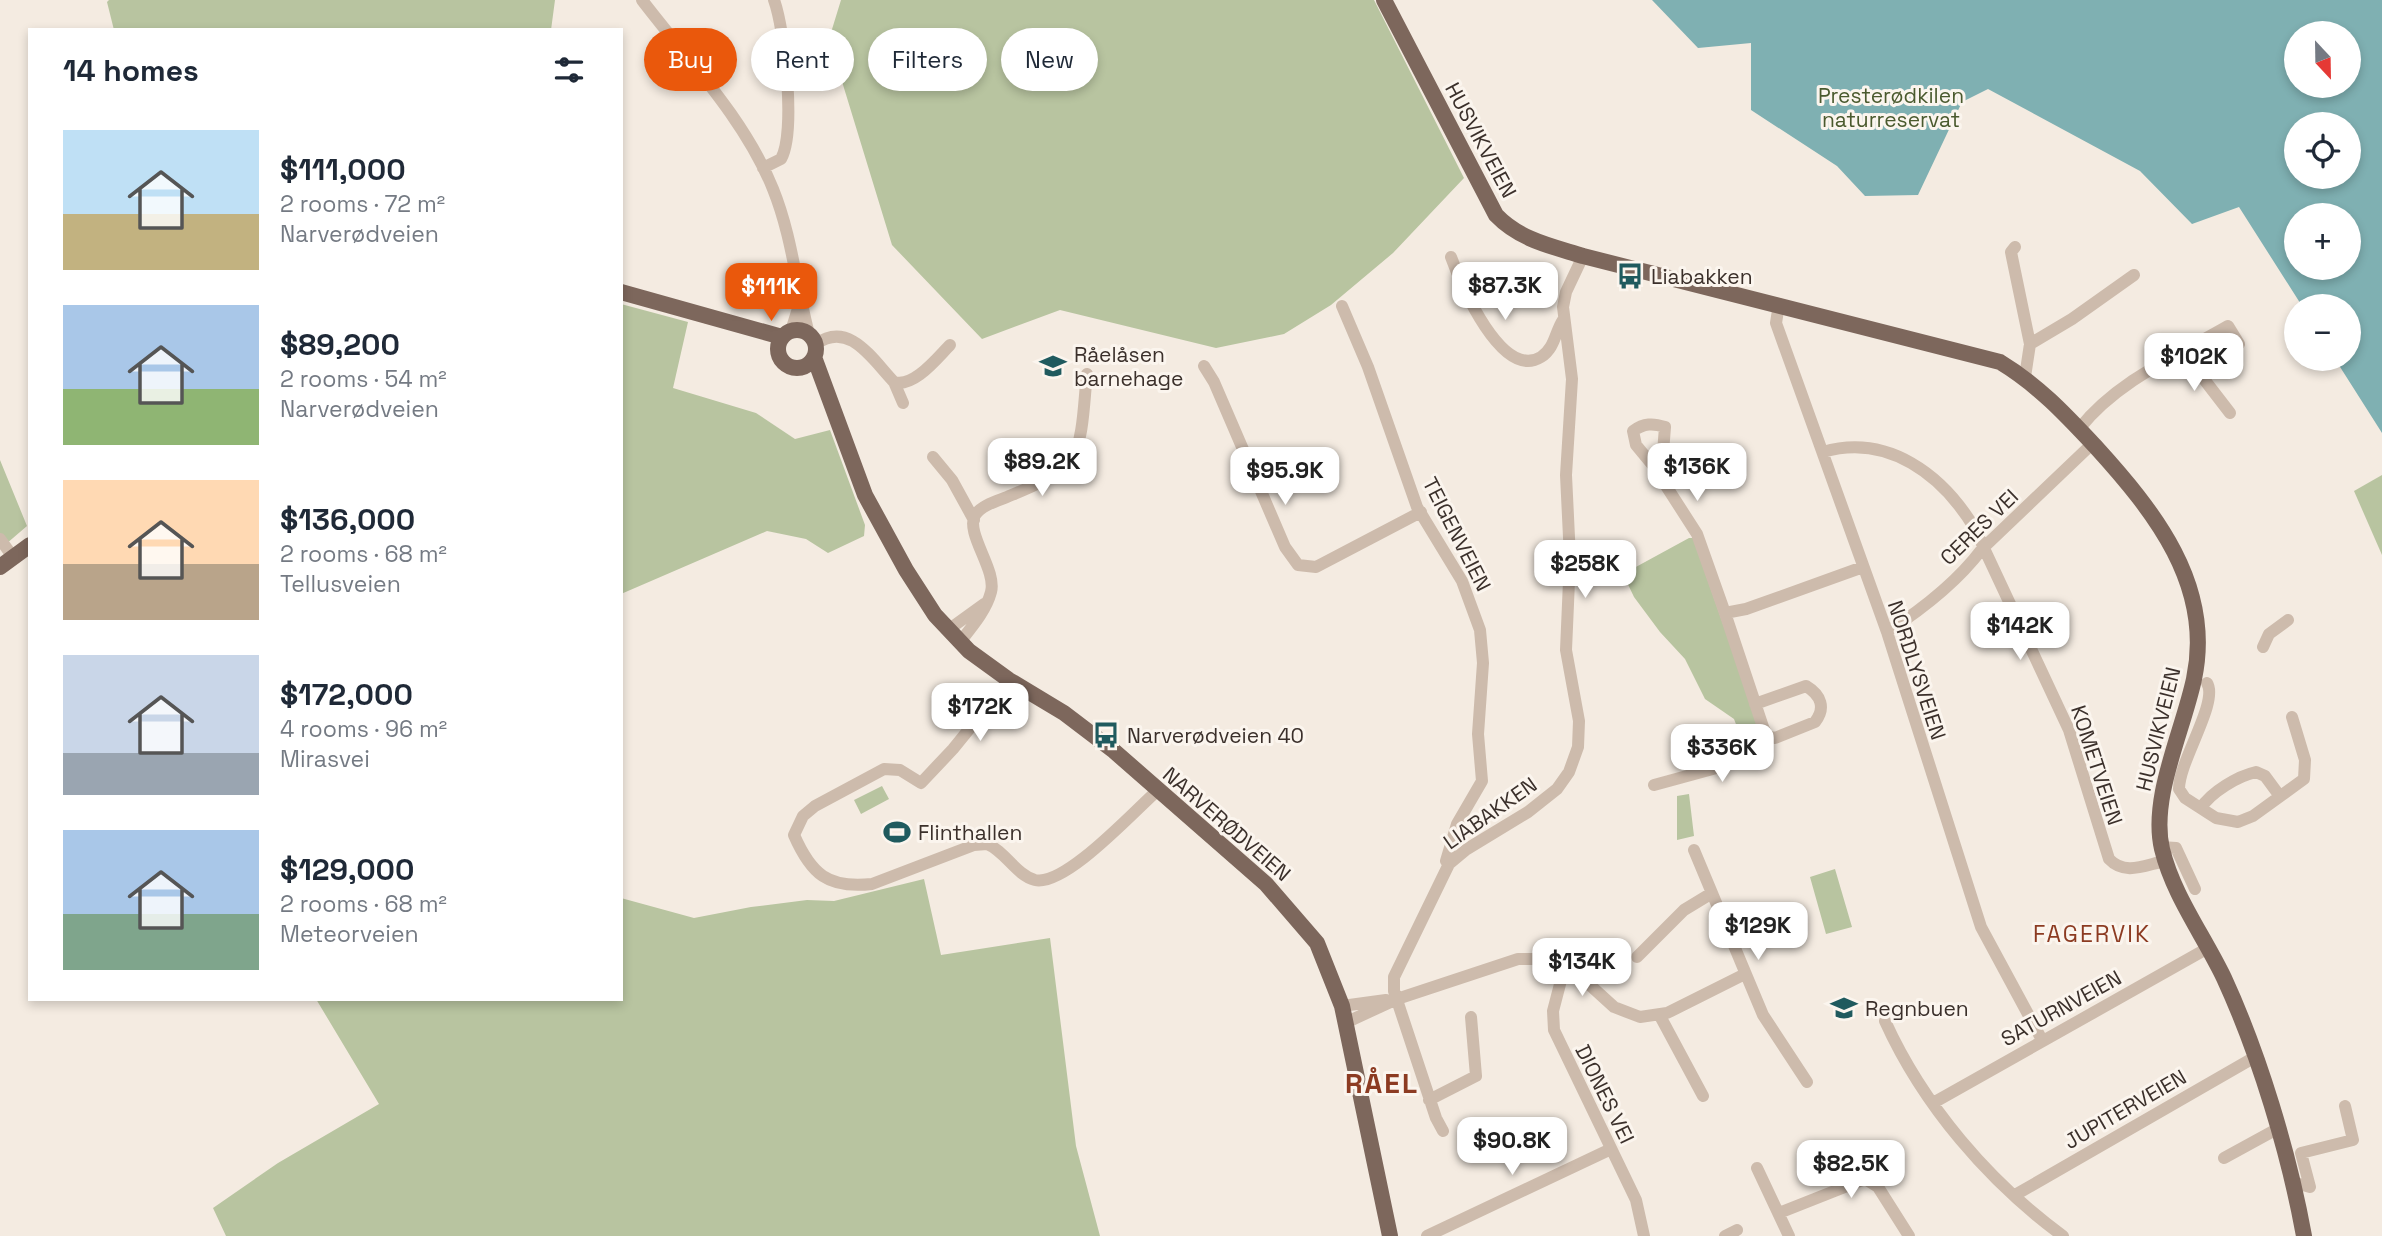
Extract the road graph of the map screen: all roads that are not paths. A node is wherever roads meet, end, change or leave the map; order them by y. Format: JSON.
{"nodes":[{"id":1,"x":642,"y":0,"type":"edge"},
{"id":2,"x":774,"y":0,"type":"edge"},
{"id":3,"x":1384,"y":0,"type":"edge"},
{"id":4,"x":763,"y":168,"type":"junction"},
{"id":5,"x":2015,"y":247,"type":"dead end"},
{"id":6,"x":1583,"y":256,"type":"junction"},
{"id":7,"x":1451,"y":257,"type":"dead end"},
{"id":8,"x":2134,"y":275,"type":"dead end"},
{"id":9,"x":623,"y":293,"type":"edge"},
{"id":10,"x":800,"y":302,"type":"junction"},
{"id":11,"x":1779,"y":304,"type":"junction"},
{"id":12,"x":1342,"y":306,"type":"dead end"},
{"id":13,"x":1563,"y":319,"type":"junction"},
{"id":14,"x":784,"y":340,"type":"junction"},
{"id":15,"x":2030,"y":344,"type":"junction"},
{"id":16,"x":2239,"y":344,"type":"dead end"},
{"id":17,"x":813,"y":345,"type":"junction"},
{"id":18,"x":950,"y":345,"type":"dead end"},
{"id":19,"x":2183,"y":352,"type":"junction"},
{"id":20,"x":1204,"y":366,"type":"dead end"},
{"id":21,"x":800,"y":368,"type":"junction"},
{"id":22,"x":1087,"y":374,"type":"dead end"},
{"id":23,"x":2025,"y":377,"type":"junction"},
{"id":24,"x":894,"y":382,"type":"junction"},
{"id":25,"x":824,"y":384,"type":"junction"},
{"id":26,"x":903,"y":403,"type":"dead end"},
{"id":27,"x":2230,"y":413,"type":"dead end"},
{"id":28,"x":2079,"y":429,"type":"junction"},
{"id":29,"x":2092,"y":444,"type":"junction"},
{"id":30,"x":1823,"y":452,"type":"junction"},
{"id":31,"x":933,"y":457,"type":"dead end"},
{"id":32,"x":1660,"y":474,"type":"dead end"},
{"id":33,"x":1421,"y":513,"type":"junction"},
{"id":34,"x":974,"y":520,"type":"junction"},
{"id":35,"x":0,"y":539,"type":"edge"},
{"id":36,"x":28,"y":546,"type":"edge"},
{"id":37,"x":1983,"y":549,"type":"junction"},
{"id":38,"x":6,"y":562,"type":"edge"},
{"id":39,"x":1863,"y":567,"type":"junction"},
{"id":40,"x":987,"y":602,"type":"junction"},
{"id":41,"x":1725,"y":613,"type":"junction"},
{"id":42,"x":2288,"y":620,"type":"dead end"},
{"id":43,"x":948,"y":629,"type":"junction"},
{"id":44,"x":1887,"y":632,"type":"junction"},
{"id":45,"x":960,"y":642,"type":"junction"},
{"id":46,"x":2263,"y":647,"type":"dead end"},
{"id":47,"x":1009,"y":680,"type":"junction"},
{"id":48,"x":2207,"y":683,"type":"dead end"},
{"id":49,"x":1755,"y":704,"type":"junction"},
{"id":50,"x":2292,"y":717,"type":"dead end"},
{"id":51,"x":1763,"y":727,"type":"junction"},
{"id":52,"x":1654,"y":785,"type":"dead end"},
{"id":53,"x":1157,"y":791,"type":"junction"},
{"id":54,"x":2279,"y":796,"type":"junction"},
{"id":55,"x":2201,"y":808,"type":"junction"},
{"id":56,"x":1694,"y":850,"type":"dead end"},
{"id":57,"x":2163,"y":853,"type":"junction"},
{"id":58,"x":1449,"y":864,"type":"junction"},
{"id":59,"x":2195,"y":890,"type":"dead end"},
{"id":60,"x":1712,"y":893,"type":"junction"},
{"id":61,"x":2208,"y":948,"type":"junction"},
{"id":62,"x":1637,"y":957,"type":"dead end"},
{"id":63,"x":1565,"y":965,"type":"junction"},
{"id":64,"x":1745,"y":974,"type":"junction"},
{"id":65,"x":1397,"y":999,"type":"junction"},
{"id":66,"x":1342,"y":1006,"type":"junction"},
{"id":67,"x":1660,"y":1016,"type":"junction"},
{"id":68,"x":1471,"y":1017,"type":"dead end"},
{"id":69,"x":1885,"y":1021,"type":"dead end"},
{"id":70,"x":1346,"y":1023,"type":"junction"},
{"id":71,"x":2042,"y":1040,"type":"junction"},
{"id":72,"x":2255,"y":1057,"type":"junction"},
{"id":73,"x":1807,"y":1082,"type":"dead end"},
{"id":74,"x":1703,"y":1096,"type":"dead end"},
{"id":75,"x":1429,"y":1100,"type":"junction"},
{"id":76,"x":1933,"y":1103,"type":"junction"},
{"id":77,"x":2345,"y":1106,"type":"dead end"},
{"id":78,"x":2277,"y":1129,"type":"junction"},
{"id":79,"x":1443,"y":1131,"type":"dead end"},
{"id":80,"x":1611,"y":1149,"type":"junction"},
{"id":81,"x":2224,"y":1158,"type":"dead end"},
{"id":82,"x":1757,"y":1168,"type":"dead end"},
{"id":83,"x":2292,"y":1182,"type":"junction"},
{"id":84,"x":2015,"y":1195,"type":"junction"},
{"id":85,"x":1779,"y":1213,"type":"junction"},
{"id":86,"x":1390,"y":1236,"type":"edge"},
{"id":87,"x":1427,"y":1236,"type":"edge"},
{"id":88,"x":1644,"y":1236,"type":"edge"},
{"id":89,"x":1789,"y":1236,"type":"edge"},
{"id":90,"x":1909,"y":1236,"type":"edge"},
{"id":91,"x":2063,"y":1236,"type":"edge"},
{"id":92,"x":2304,"y":1236,"type":"edge"}],
"edges":[{"from":1,"to":4,"type":"street"},
{"from":2,"to":4,"type":"street"},
{"from":3,"to":6,"type":"main road","name":"HUSVIKVEIEN"},
{"from":4,"to":10,"type":"street"},
{"from":5,"to":15,"type":"street"},
{"from":6,"to":11,"type":"main road","name":"HUSVIKVEIEN"},
{"from":6,"to":13,"type":"street","name":"LIABAKKEN"},
{"from":7,"to":13,"type":"street","name":"LIABAKKEN"},
{"from":8,"to":15,"type":"street"},
{"from":9,"to":14,"type":"main road"},
{"from":10,"to":14,"type":"street"},
{"from":10,"to":17,"type":"street"},
{"from":11,"to":23,"type":"main road","name":"HUSVIKVEIEN"},
{"from":11,"to":30,"type":"street","name":"NORDLYSVEIEN"},
{"from":12,"to":33,"type":"street","name":"TEIGENVEIEN"},
{"from":13,"to":58,"type":"street","name":"LIABAKKEN"},
{"from":14,"to":17,"type":"main road"},
{"from":14,"to":21,"type":"main road"},
{"from":15,"to":23,"type":"street"},
{"from":16,"to":19,"type":"street"},
{"from":17,"to":21,"type":"main road"},
{"from":17,"to":24,"type":"street"},
{"from":17,"to":25,"type":"main road","name":"NARVERØDVEIEN"},
{"from":18,"to":24,"type":"street"},
{"from":19,"to":27,"type":"street"},
{"from":19,"to":28,"type":"street"},
{"from":20,"to":33,"type":"street"},
{"from":21,"to":25,"type":"main road"},
{"from":22,"to":34,"type":"street"},
{"from":23,"to":28,"type":"main road","name":"HUSVIKVEIEN"},
{"from":24,"to":26,"type":"street"},
{"from":25,"to":43,"type":"main road","name":"NARVERØDVEIEN"},
{"from":28,"to":29,"type":"main road","name":"HUSVIKVEIEN"},
{"from":29,"to":37,"type":"street","name":"CERES VEI"},
{"from":29,"to":57,"type":"main road","name":"HUSVIKVEIEN"},
{"from":30,"to":37,"type":"street","name":"KOMETVEIEN"},
{"from":30,"to":39,"type":"street","name":"NORDLYSVEIEN"},
{"from":31,"to":34,"type":"street"},
{"from":32,"to":41,"type":"street"},
{"from":33,"to":58,"type":"street","name":"TEIGENVEIEN"},
{"from":34,"to":40,"type":"street"},
{"from":35,"to":38,"type":"street"},
{"from":36,"to":38,"type":"main road"},
{"from":37,"to":44,"type":"street","name":"CERES VEI"},
{"from":37,"to":57,"type":"street","name":"KOMETVEIEN"},
{"from":39,"to":41,"type":"street"},
{"from":39,"to":44,"type":"street","name":"NORDLYSVEIEN"},
{"from":40,"to":43,"type":"street"},
{"from":40,"to":45,"type":"street"},
{"from":41,"to":49,"type":"street"},
{"from":42,"to":46,"type":"street"},
{"from":43,"to":45,"type":"main road","name":"NARVERØDVEIEN"},
{"from":44,"to":71,"type":"street","name":"NORDLYSVEIEN"},
{"from":45,"to":47,"type":"main road","name":"NARVERØDVEIEN"},
{"from":47,"to":53,"type":"main road","name":"NARVERØDVEIEN"},
{"from":47,"to":53,"type":"street"},
{"from":48,"to":55,"type":"street"},
{"from":49,"to":51,"type":"street"},
{"from":49,"to":51,"type":"street"},
{"from":50,"to":54,"type":"street"},
{"from":51,"to":52,"type":"street"},
{"from":53,"to":66,"type":"main road","name":"NARVERØDVEIEN"},
{"from":54,"to":55,"type":"street"},
{"from":54,"to":55,"type":"street"},
{"from":56,"to":60,"type":"street"},
{"from":57,"to":59,"type":"street"},
{"from":57,"to":61,"type":"main road","name":"HUSVIKVEIEN"},
{"from":58,"to":65,"type":"street","name":"LIABAKKEN"},
{"from":60,"to":62,"type":"street"},
{"from":60,"to":64,"type":"street"},
{"from":61,"to":71,"type":"street","name":"SATURNVEIEN"},
{"from":61,"to":72,"type":"main road","name":"HUSVIKVEIEN"},
{"from":63,"to":65,"type":"street"},
{"from":63,"to":67,"type":"street"},
{"from":63,"to":80,"type":"street","name":"DIONES VEI"},
{"from":64,"to":67,"type":"street"},
{"from":64,"to":73,"type":"street"},
{"from":65,"to":66,"type":"street"},
{"from":65,"to":70,"type":"street"},
{"from":65,"to":75,"type":"street"},
{"from":66,"to":70,"type":"main road","name":"NARVERØDVEIEN"},
{"from":67,"to":74,"type":"street"},
{"from":68,"to":75,"type":"street"},
{"from":69,"to":76,"type":"street"},
{"from":70,"to":86,"type":"main road","name":"NARVERØDVEIEN"},
{"from":71,"to":76,"type":"street","name":"SATURNVEIEN"},
{"from":72,"to":78,"type":"main road","name":"HUSVIKVEIEN"},
{"from":72,"to":84,"type":"street","name":"JUPITERVEIEN"},
{"from":75,"to":79,"type":"street"},
{"from":76,"to":84,"type":"street"},
{"from":77,"to":83,"type":"street"},
{"from":78,"to":81,"type":"street"},
{"from":78,"to":83,"type":"main road","name":"HUSVIKVEIEN"},
{"from":80,"to":87,"type":"street"},
{"from":80,"to":88,"type":"street","name":"DIONES VEI"},
{"from":82,"to":85,"type":"street"},
{"from":83,"to":92,"type":"main road","name":"HUSVIKVEIEN"},
{"from":84,"to":91,"type":"street"},
{"from":85,"to":89,"type":"street"},
{"from":85,"to":90,"type":"street"}]}
